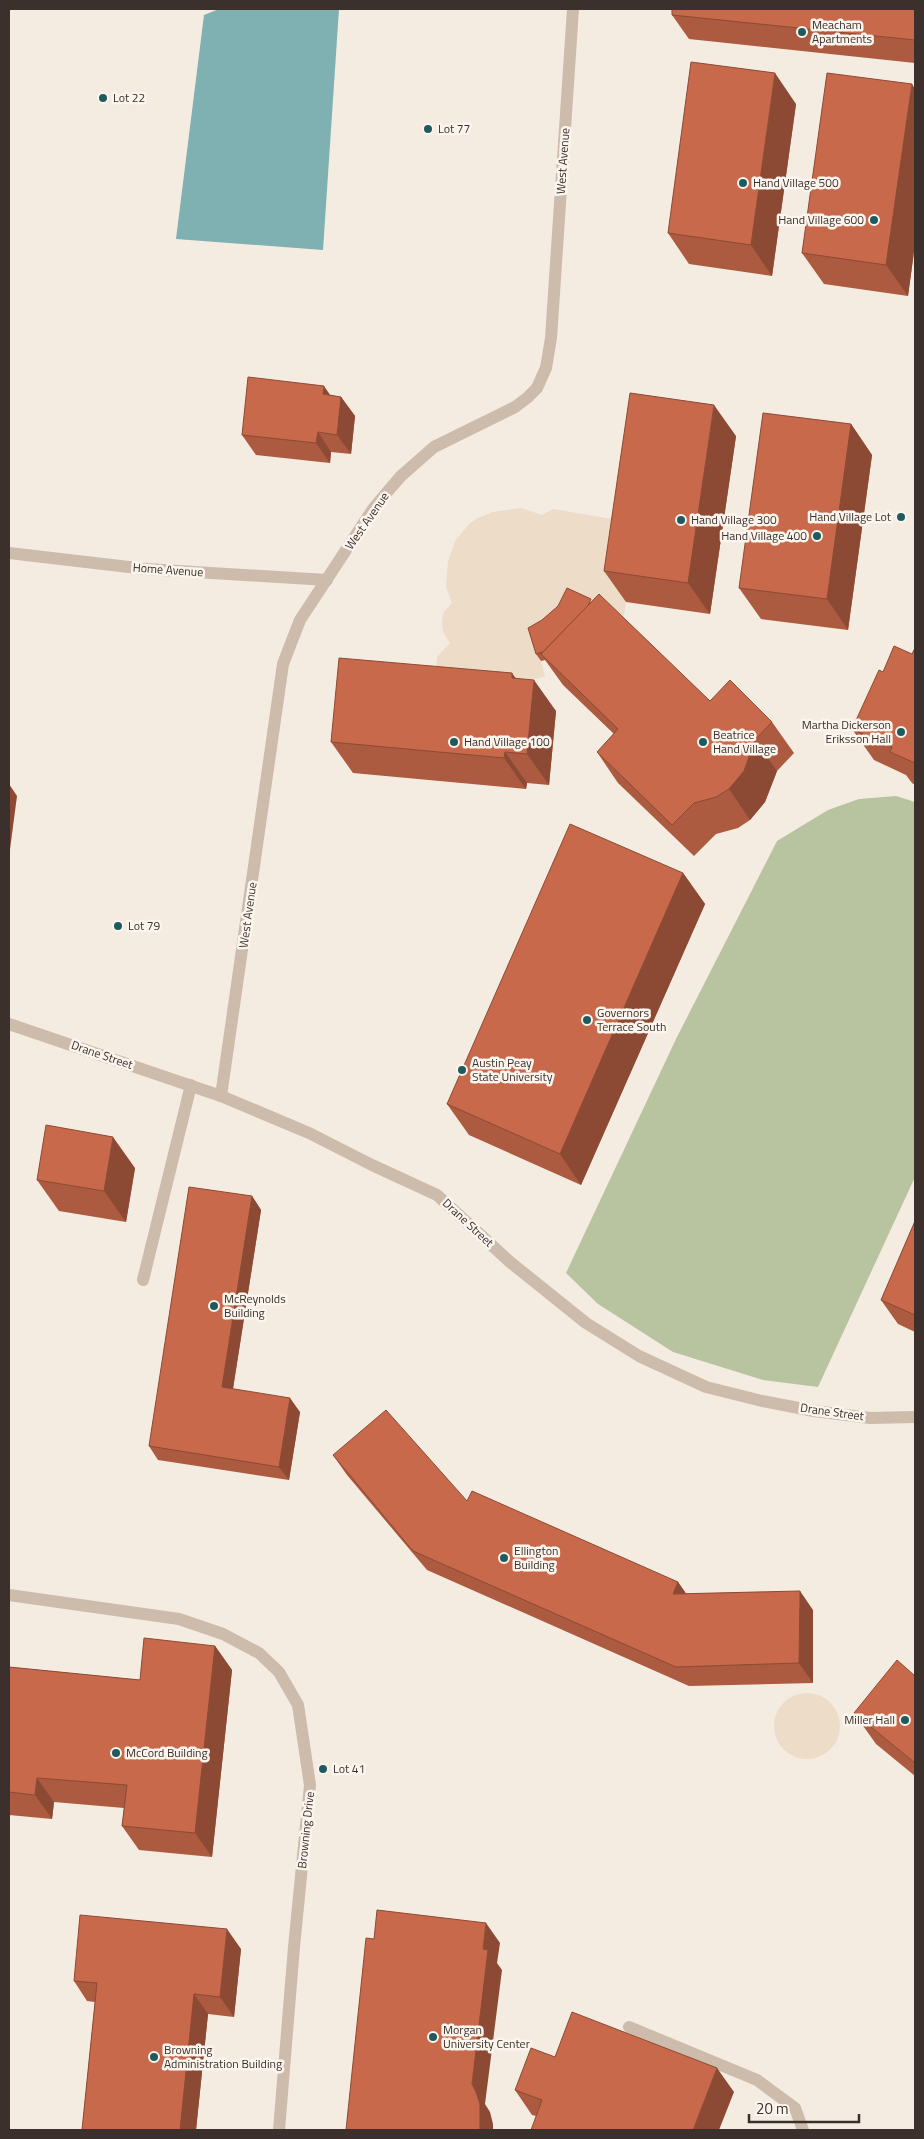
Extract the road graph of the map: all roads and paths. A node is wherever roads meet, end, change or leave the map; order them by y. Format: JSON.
{"nodes":[{"id":1,"x":573,"y":9,"type":"edge"},
{"id":2,"x":9,"y":554,"type":"edge"},
{"id":3,"x":327,"y":580,"type":"junction"},
{"id":4,"x":9,"y":1024,"type":"edge"},
{"id":5,"x":191,"y":1085,"type":"junction"},
{"id":6,"x":221,"y":1096,"type":"junction"},
{"id":7,"x":143,"y":1280,"type":"dead end"},
{"id":8,"x":915,"y":1417,"type":"edge"},
{"id":9,"x":9,"y":1595,"type":"edge"},
{"id":10,"x":629,"y":2027,"type":"dead end"},
{"id":11,"x":279,"y":2130,"type":"edge"},
{"id":12,"x":803,"y":2130,"type":"edge"}],
"edges":[{"from":1,"to":3,"type":"street","name":"West Avenue"},
{"from":2,"to":3,"type":"street","name":"Home Avenue"},
{"from":3,"to":6,"type":"street","name":"West Avenue"},
{"from":4,"to":5,"type":"street","name":"Drane Street"},
{"from":5,"to":6,"type":"street","name":"Drane Street"},
{"from":5,"to":7,"type":"street"},
{"from":6,"to":8,"type":"street","name":"Drane Street"},
{"from":9,"to":11,"type":"street","name":"Browning Drive"},
{"from":10,"to":12,"type":"street"}]}
